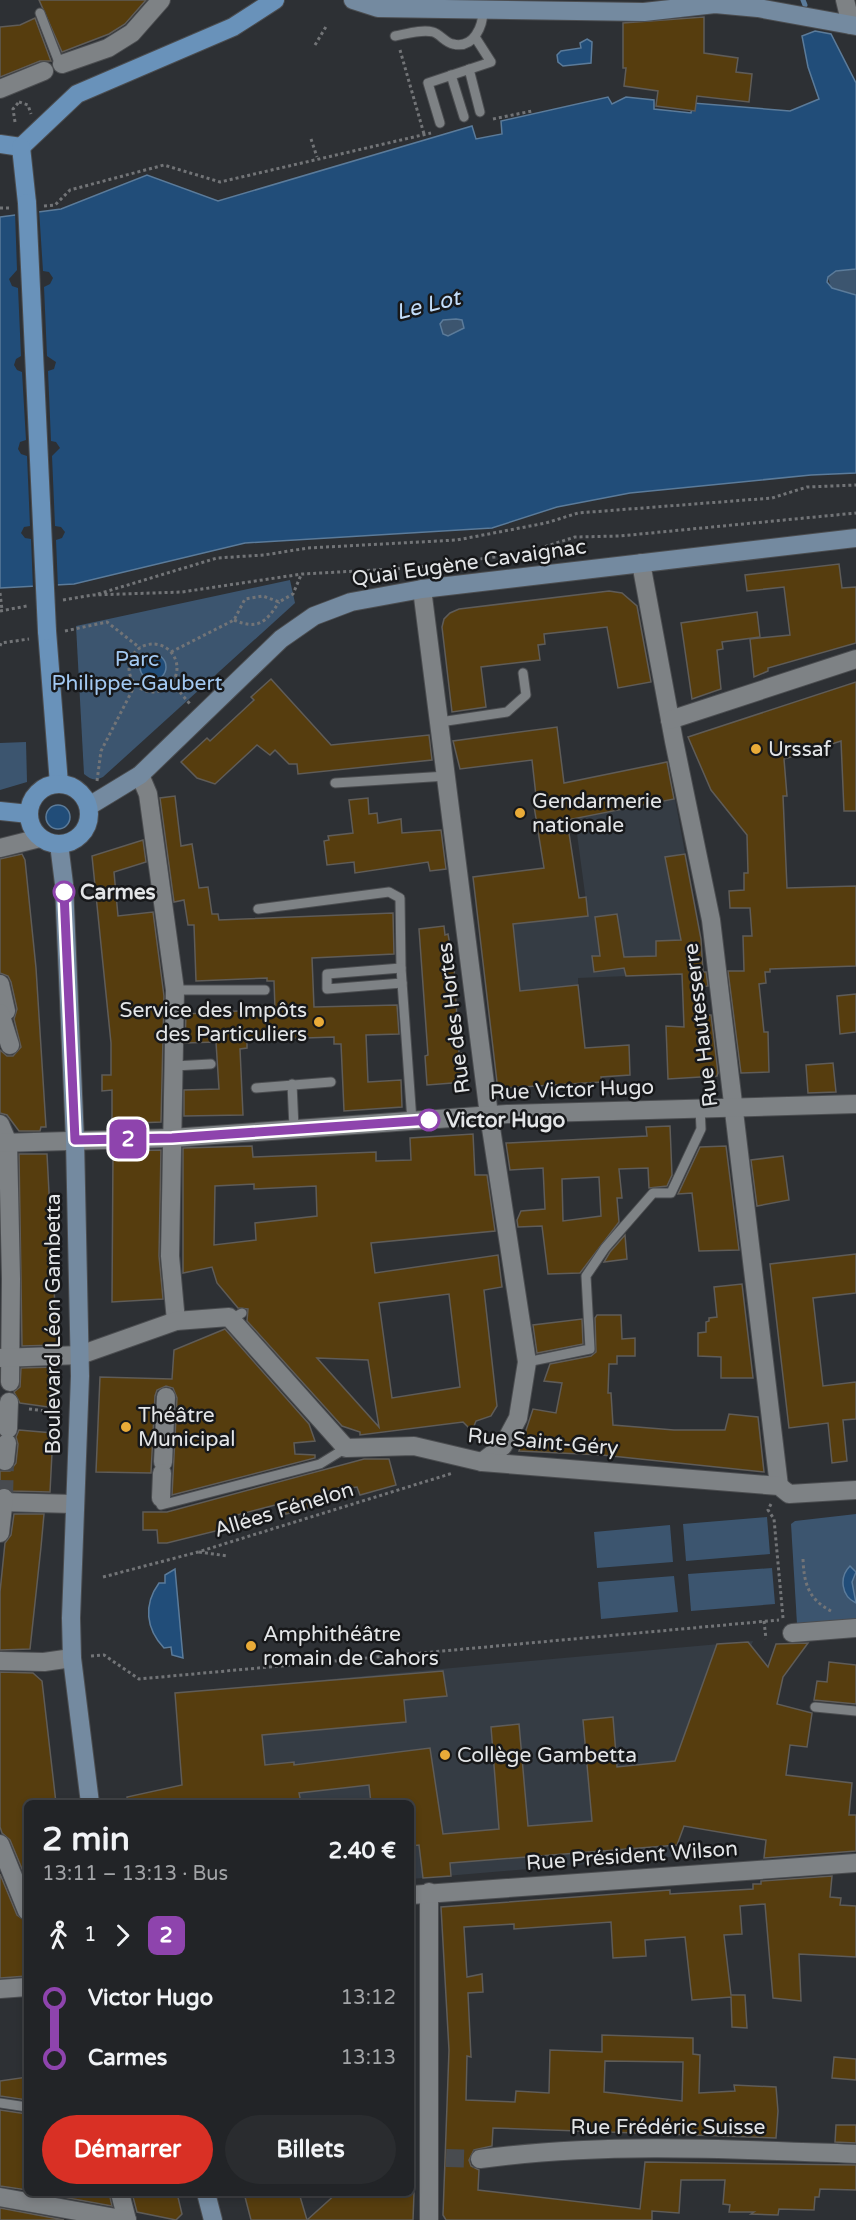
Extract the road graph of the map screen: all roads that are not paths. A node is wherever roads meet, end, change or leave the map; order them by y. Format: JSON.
{"nodes":[{"id":1,"x":161,"y":0,"type":"edge"},
{"id":2,"x":275,"y":0,"type":"edge"},
{"id":3,"x":353,"y":0,"type":"edge"},
{"id":4,"x":845,"y":0,"type":"edge"},
{"id":5,"x":676,"y":4,"type":"edge"},
{"id":6,"x":483,"y":10,"type":"junction"},
{"id":7,"x":40,"y":13,"type":"dead end"},
{"id":8,"x":854,"y":24,"type":"edge"},
{"id":9,"x":476,"y":37,"type":"junction"},
{"id":10,"x":395,"y":40,"type":"road end"},
{"id":11,"x":62,"y":64,"type":"junction"},
{"id":12,"x":469,"y":69,"type":"junction"},
{"id":13,"x":44,"y":71,"type":"joint"},
{"id":14,"x":452,"y":75,"type":"junction"},
{"id":15,"x":0,"y":88,"type":"edge"},
{"id":16,"x":480,"y":112,"type":"dead end"},
{"id":17,"x":464,"y":117,"type":"dead end"},
{"id":18,"x":440,"y":123,"type":"dead end"},
{"id":19,"x":0,"y":144,"type":"edge"},
{"id":20,"x":21,"y":147,"type":"junction"},
{"id":21,"x":856,"y":538,"type":"edge"},
{"id":22,"x":641,"y":563,"type":"junction"},
{"id":23,"x":422,"y":589,"type":"junction"},
{"id":24,"x":856,"y":659,"type":"edge"},
{"id":25,"x":523,"y":673,"type":"dead end"},
{"id":26,"x":670,"y":720,"type":"junction"},
{"id":27,"x":440,"y":722,"type":"junction"},
{"id":28,"x":140,"y":775,"type":"junction"},
{"id":29,"x":447,"y":776,"type":"junction"},
{"id":30,"x":335,"y":783,"type":"dead end"},
{"id":31,"x":58,"y":784,"type":"junction"},
{"id":32,"x":89,"y":806,"type":"junction"},
{"id":33,"x":0,"y":811,"type":"edge"},
{"id":34,"x":29,"y":814,"type":"junction"},
{"id":35,"x":40,"y":838,"type":"junction"},
{"id":36,"x":59,"y":844,"type":"junction"},
{"id":37,"x":0,"y":848,"type":"edge"},
{"id":38,"x":258,"y":909,"type":"dead end"},
{"id":39,"x":400,"y":968,"type":"junction"},
{"id":40,"x":402,"y":983,"type":"junction"},
{"id":41,"x":0,"y":984,"type":"edge"},
{"id":42,"x":175,"y":990,"type":"junction"},
{"id":43,"x":265,"y":990,"type":"dead end"},
{"id":44,"x":0,"y":1013,"type":"edge"},
{"id":45,"x":10,"y":1045,"type":"dead end"},
{"id":46,"x":211,"y":1064,"type":"dead end"},
{"id":47,"x":174,"y":1066,"type":"junction"},
{"id":48,"x":331,"y":1082,"type":"dead end"},
{"id":49,"x":292,"y":1084,"type":"junction"},
{"id":50,"x":256,"y":1088,"type":"dead end"},
{"id":51,"x":856,"y":1104,"type":"edge"},
{"id":52,"x":734,"y":1107,"type":"junction"},
{"id":53,"x":700,"y":1108,"type":"junction"},
{"id":54,"x":489,"y":1115,"type":"junction"},
{"id":55,"x":412,"y":1122,"type":"junction"},
{"id":56,"x":0,"y":1124,"type":"edge"},
{"id":57,"x":294,"y":1128,"type":"junction"},
{"id":58,"x":172,"y":1138,"type":"junction"},
{"id":59,"x":75,"y":1140,"type":"junction"},
{"id":60,"x":4,"y":1151,"type":"edge"},
{"id":61,"x":5,"y":1254,"type":"edge"},
{"id":62,"x":5,"y":1288,"type":"edge"},
{"id":63,"x":176,"y":1321,"type":"junction"},
{"id":64,"x":80,"y":1355,"type":"junction"},
{"id":65,"x":4,"y":1358,"type":"edge"},
{"id":66,"x":527,"y":1362,"type":"junction"},
{"id":67,"x":9,"y":1382,"type":"dead end"},
{"id":68,"x":166,"y":1398,"type":"dead end"},
{"id":69,"x":9,"y":1402,"type":"dead end"},
{"id":70,"x":6,"y":1436,"type":"edge"},
{"id":71,"x":346,"y":1448,"type":"junction"},
{"id":72,"x":475,"y":1461,"type":"junction"},
{"id":73,"x":778,"y":1486,"type":"junction"},
{"id":74,"x":856,"y":1490,"type":"edge"},
{"id":75,"x":3,"y":1501,"type":"edge"},
{"id":76,"x":161,"y":1502,"type":"joint"},
{"id":77,"x":73,"y":1504,"type":"junction"},
{"id":78,"x":0,"y":1533,"type":"edge"},
{"id":79,"x":856,"y":1628,"type":"edge"},
{"id":80,"x":792,"y":1633,"type":"dead end"},
{"id":81,"x":72,"y":1658,"type":"junction"},
{"id":82,"x":0,"y":1661,"type":"edge"},
{"id":83,"x":815,"y":1707,"type":"dead end"},
{"id":84,"x":856,"y":1711,"type":"edge"},
{"id":85,"x":90,"y":1800,"type":"edge"},
{"id":86,"x":2,"y":1853,"type":"edge"},
{"id":87,"x":856,"y":1863,"type":"edge"},
{"id":88,"x":420,"y":1894,"type":"edge"},
{"id":89,"x":24,"y":1904,"type":"edge"},
{"id":90,"x":24,"y":1987,"type":"edge"},
{"id":91,"x":0,"y":1989,"type":"edge"},
{"id":92,"x":0,"y":2103,"type":"edge"},
{"id":93,"x":24,"y":2107,"type":"edge"},
{"id":94,"x":856,"y":2154,"type":"edge"},
{"id":95,"x":480,"y":2159,"type":"tunnel mouth"},
{"id":96,"x":121,"y":2196,"type":"edge"},
{"id":97,"x":207,"y":2196,"type":"edge"},
{"id":98,"x":0,"y":2197,"type":"edge"},
{"id":99,"x":128,"y":2220,"type":"edge"},
{"id":100,"x":213,"y":2220,"type":"edge"},
{"id":101,"x":429,"y":2220,"type":"edge"}],
"edges":[{"from":1,"to":11,"type":"street"},
{"from":2,"to":20,"type":"main road"},
{"from":3,"to":6,"type":"street"},
{"from":4,"to":8,"type":"street"},
{"from":5,"to":6,"type":"street"},
{"from":5,"to":8,"type":"street"},
{"from":6,"to":9,"type":"lane"},
{"from":7,"to":11,"type":"lane"},
{"from":9,"to":10,"type":"lane"},
{"from":9,"to":12,"type":"lane"},
{"from":11,"to":13,"type":"lane"},
{"from":12,"to":14,"type":"lane"},
{"from":12,"to":16,"type":"lane"},
{"from":13,"to":15,"type":"street"},
{"from":14,"to":17,"type":"lane"},
{"from":14,"to":18,"type":"lane"},
{"from":19,"to":20,"type":"main road"},
{"from":20,"to":31,"type":"main road","bridge":true},
{"from":21,"to":22,"type":"street","name":"Quai Eugène Cavaignac"},
{"from":22,"to":23,"type":"street","name":"Quai Eugène Cavaignac"},
{"from":22,"to":26,"type":"street","name":"Rue Hautesserre"},
{"from":23,"to":27,"type":"street","name":"Rue des Hortes"},
{"from":23,"to":28,"type":"street","name":"Quai Eugène Cavaignac"},
{"from":24,"to":26,"type":"street"},
{"from":25,"to":27,"type":"lane"},
{"from":26,"to":52,"type":"street","name":"Rue Hautesserre"},
{"from":27,"to":29,"type":"street","name":"Rue des Hortes"},
{"from":28,"to":32,"type":"street","name":"Quai Eugène Cavaignac"},
{"from":28,"to":42,"type":"street"},
{"from":29,"to":30,"type":"lane"},
{"from":29,"to":54,"type":"street","name":"Rue des Hortes"},
{"from":31,"to":32,"type":"main road"},
{"from":31,"to":34,"type":"main road"},
{"from":32,"to":36,"type":"main road"},
{"from":33,"to":34,"type":"main road"},
{"from":34,"to":35,"type":"main road"},
{"from":35,"to":36,"type":"main road"},
{"from":35,"to":37,"type":"street"},
{"from":36,"to":59,"type":"street","name":"Boulevard Léon Gambetta"},
{"from":38,"to":39,"type":"lane"},
{"from":39,"to":40,"type":"lane"},
{"from":39,"to":40,"type":"lane"},
{"from":40,"to":55,"type":"lane"},
{"from":41,"to":44,"type":"street"},
{"from":42,"to":43,"type":"lane"},
{"from":42,"to":47,"type":"street"},
{"from":44,"to":45,"type":"street"},
{"from":46,"to":47,"type":"lane"},
{"from":47,"to":58,"type":"street"},
{"from":48,"to":49,"type":"lane"},
{"from":49,"to":50,"type":"lane"},
{"from":49,"to":57,"type":"lane"},
{"from":51,"to":52,"type":"street","name":"Rue Victor Hugo"},
{"from":52,"to":53,"type":"street","name":"Rue Victor Hugo"},
{"from":52,"to":73,"type":"street","name":"Rue Hautesserre"},
{"from":53,"to":54,"type":"street","name":"Rue Victor Hugo"},
{"from":53,"to":66,"type":"lane"},
{"from":54,"to":55,"type":"street","name":"Rue Victor Hugo"},
{"from":54,"to":66,"type":"street","name":"Rue des Hortes"},
{"from":55,"to":57,"type":"street","name":"Rue Victor Hugo"},
{"from":56,"to":60,"type":"street"},
{"from":57,"to":58,"type":"street","name":"Rue Victor Hugo"},
{"from":58,"to":59,"type":"street","name":"Rue Victor Hugo"},
{"from":58,"to":63,"type":"street"},
{"from":59,"to":60,"type":"street","name":"Rue Victor Hugo"},
{"from":59,"to":64,"type":"street","name":"Boulevard Léon Gambetta"},
{"from":60,"to":61,"type":"street"},
{"from":61,"to":62,"type":"street"},
{"from":62,"to":65,"type":"street"},
{"from":63,"to":64,"type":"street"},
{"from":63,"to":71,"type":"street"},
{"from":64,"to":65,"type":"street"},
{"from":64,"to":77,"type":"street","name":"Boulevard Léon Gambetta"},
{"from":65,"to":67,"type":"street"},
{"from":66,"to":72,"type":"street","name":"Rue des Hortes"},
{"from":68,"to":76,"type":"street"},
{"from":69,"to":70,"type":"street"},
{"from":71,"to":72,"type":"street","name":"Rue Saint-Géry"},
{"from":71,"to":76,"type":"lane","name":"Rue Saint-Géry"},
{"from":72,"to":73,"type":"street","name":"Rue Saint-Géry"},
{"from":73,"to":74,"type":"street","name":"Rue Saint-Géry"},
{"from":75,"to":77,"type":"street"},
{"from":75,"to":78,"type":"street"},
{"from":77,"to":81,"type":"street","name":"Boulevard Léon Gambetta"},
{"from":79,"to":80,"type":"street"},
{"from":81,"to":82,"type":"street"},
{"from":81,"to":85,"type":"street","name":"Boulevard Léon Gambetta"},
{"from":83,"to":84,"type":"lane"},
{"from":86,"to":89,"type":"street"},
{"from":87,"to":88,"type":"street","name":"Rue Président Wilson"},
{"from":88,"to":101,"type":"street"},
{"from":90,"to":91,"type":"street"},
{"from":92,"to":93,"type":"lane"},
{"from":94,"to":95,"type":"street","name":"Rue Frédéric Suisse"},
{"from":96,"to":99,"type":"street"},
{"from":97,"to":100,"type":"street"},
{"from":98,"to":99,"type":"street"}]}
